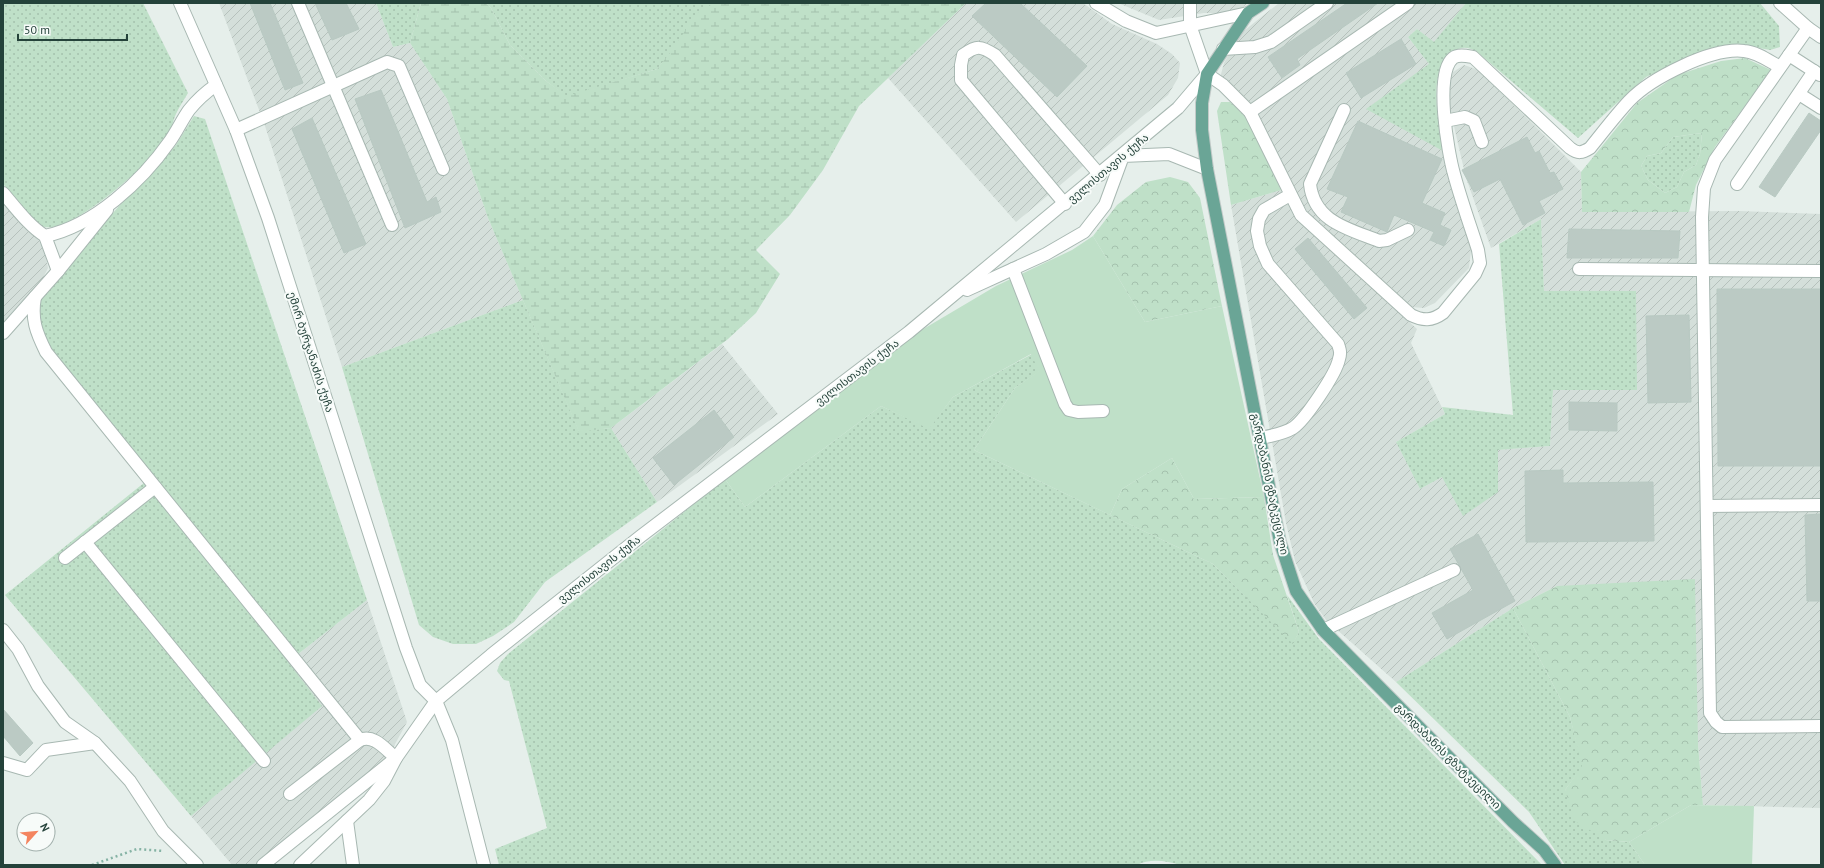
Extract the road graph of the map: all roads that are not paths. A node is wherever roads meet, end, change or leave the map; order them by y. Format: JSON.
{"nodes":[{"id":1,"x":180,"y":3,"type":"edge"},
{"id":2,"x":298,"y":3,"type":"edge"},
{"id":3,"x":1096,"y":3,"type":"edge"},
{"id":4,"x":1190,"y":3,"type":"edge"},
{"id":5,"x":1263,"y":3,"type":"edge"},
{"id":6,"x":1328,"y":3,"type":"edge"},
{"id":7,"x":1408,"y":3,"type":"edge"},
{"id":8,"x":1780,"y":3,"type":"edge"},
{"id":9,"x":1248,"y":13,"type":"junction"},
{"id":10,"x":1190,"y":25,"type":"junction"},
{"id":11,"x":1808,"y":28,"type":"junction"},
{"id":12,"x":1821,"y":37,"type":"edge"},
{"id":13,"x":1223,"y":49,"type":"junction"},
{"id":14,"x":1789,"y":55,"type":"junction"},
{"id":15,"x":1780,"y":67,"type":"junction"},
{"id":16,"x":1818,"y":73,"type":"edge"},
{"id":17,"x":1207,"y":74,"type":"junction"},
{"id":18,"x":216,"y":85,"type":"junction"},
{"id":19,"x":334,"y":87,"type":"junction"},
{"id":20,"x":1799,"y":94,"type":"junction"},
{"id":21,"x":1821,"y":108,"type":"edge"},
{"id":22,"x":1344,"y":110,"type":"dead end"},
{"id":23,"x":1250,"y":112,"type":"junction"},
{"id":24,"x":1445,"y":121,"type":"junction"},
{"id":25,"x":236,"y":130,"type":"junction"},
{"id":26,"x":1482,"y":142,"type":"dead end"},
{"id":27,"x":1123,"y":156,"type":"junction"},
{"id":28,"x":442,"y":169,"type":"dead end"},
{"id":29,"x":1207,"y":169,"type":"junction"},
{"id":30,"x":1100,"y":175,"type":"junction"},
{"id":31,"x":1737,"y":184,"type":"dead end"},
{"id":32,"x":3,"y":193,"type":"edge"},
{"id":33,"x":1290,"y":195,"type":"junction"},
{"id":34,"x":112,"y":204,"type":"junction"},
{"id":35,"x":1065,"y":204,"type":"junction"},
{"id":36,"x":392,"y":225,"type":"dead end"},
{"id":37,"x":1348,"y":229,"type":"junction"},
{"id":38,"x":1408,"y":230,"type":"dead end"},
{"id":39,"x":45,"y":236,"type":"junction"},
{"id":40,"x":1339,"y":249,"type":"junction"},
{"id":41,"x":1013,"y":269,"type":"junction"},
{"id":42,"x":1579,"y":269,"type":"dead end"},
{"id":43,"x":1703,"y":270,"type":"junction"},
{"id":44,"x":58,"y":271,"type":"junction"},
{"id":45,"x":1821,"y":271,"type":"edge"},
{"id":46,"x":36,"y":297,"type":"junction"},
{"id":47,"x":952,"y":297,"type":"junction"},
{"id":48,"x":3,"y":333,"type":"edge"},
{"id":49,"x":1103,"y":411,"type":"dead end"},
{"id":50,"x":1260,"y":438,"type":"junction"},
{"id":51,"x":155,"y":487,"type":"junction"},
{"id":52,"x":1821,"y":505,"type":"edge"},
{"id":53,"x":1707,"y":506,"type":"junction"},
{"id":54,"x":85,"y":542,"type":"junction"},
{"id":55,"x":65,"y":558,"type":"dead end"},
{"id":56,"x":1454,"y":570,"type":"dead end"},
{"id":57,"x":3,"y":630,"type":"edge"},
{"id":58,"x":1323,"y":630,"type":"junction"},
{"id":59,"x":436,"y":701,"type":"junction"},
{"id":60,"x":1821,"y":726,"type":"edge"},
{"id":61,"x":360,"y":740,"type":"junction"},
{"id":62,"x":95,"y":742,"type":"junction"},
{"id":63,"x":396,"y":758,"type":"junction"},
{"id":64,"x":264,"y":761,"type":"dead end"},
{"id":65,"x":3,"y":763,"type":"edge"},
{"id":66,"x":290,"y":794,"type":"dead end"},
{"id":67,"x":347,"y":822,"type":"junction"},
{"id":68,"x":196,"y":865,"type":"edge"},
{"id":69,"x":263,"y":865,"type":"edge"},
{"id":70,"x":300,"y":865,"type":"edge"},
{"id":71,"x":353,"y":865,"type":"edge"},
{"id":72,"x":484,"y":865,"type":"edge"},
{"id":73,"x":1555,"y":865,"type":"edge"}],
"edges":[{"from":1,"to":18,"type":"street","name":"ემირ ბურჯანაძის ქუჩა"},
{"from":2,"to":19,"type":"street"},
{"from":3,"to":10,"type":"street"},
{"from":4,"to":10,"type":"street"},
{"from":5,"to":9,"type":"main road"},
{"from":6,"to":13,"type":"street"},
{"from":7,"to":23,"type":"street"},
{"from":8,"to":11,"type":"street"},
{"from":9,"to":10,"type":"street"},
{"from":9,"to":13,"type":"main road","name":"ველისთავის ქუჩა"},
{"from":10,"to":17,"type":"street"},
{"from":11,"to":12,"type":"street"},
{"from":11,"to":14,"type":"street"},
{"from":13,"to":17,"type":"main road","name":"ველისთავის ქუჩა"},
{"from":14,"to":15,"type":"street"},
{"from":14,"to":16,"type":"street"},
{"from":15,"to":24,"type":"street"},
{"from":15,"to":43,"type":"street"},
{"from":16,"to":20,"type":"street"},
{"from":17,"to":23,"type":"street"},
{"from":17,"to":27,"type":"street","name":"ველისთავის ქუჩა"},
{"from":17,"to":29,"type":"main road","name":"გარდაბანის გზატკეცილი"},
{"from":18,"to":25,"type":"street","name":"ემირ ბურჯანაძის ქუჩა"},
{"from":18,"to":34,"type":"street"},
{"from":19,"to":25,"type":"street"},
{"from":19,"to":28,"type":"street"},
{"from":19,"to":36,"type":"street"},
{"from":20,"to":21,"type":"street"},
{"from":20,"to":31,"type":"street"},
{"from":22,"to":37,"type":"street"},
{"from":23,"to":33,"type":"street"},
{"from":24,"to":26,"type":"street"},
{"from":24,"to":40,"type":"street"},
{"from":25,"to":59,"type":"street","name":"ემირ ბურჯანაძის ქუჩა"},
{"from":27,"to":29,"type":"street"},
{"from":27,"to":30,"type":"street","name":"ველისთავის ქუჩა"},
{"from":27,"to":41,"type":"street"},
{"from":29,"to":50,"type":"main road","name":"გარდაბანის გზატკეცილი"},
{"from":30,"to":35,"type":"street","name":"ველისთავის ქუჩა"},
{"from":30,"to":35,"type":"street"},
{"from":32,"to":39,"type":"street"},
{"from":33,"to":40,"type":"street"},
{"from":33,"to":50,"type":"street"},
{"from":34,"to":39,"type":"street"},
{"from":34,"to":44,"type":"street"},
{"from":35,"to":47,"type":"street","name":"ველისთავის ქუჩა"},
{"from":37,"to":38,"type":"street"},
{"from":37,"to":40,"type":"street"},
{"from":39,"to":44,"type":"street"},
{"from":41,"to":47,"type":"street"},
{"from":41,"to":49,"type":"street"},
{"from":42,"to":43,"type":"street"},
{"from":43,"to":45,"type":"street"},
{"from":43,"to":53,"type":"street"},
{"from":44,"to":46,"type":"street"},
{"from":46,"to":48,"type":"street"},
{"from":46,"to":51,"type":"street"},
{"from":47,"to":59,"type":"street","name":"ველისთავის ქუჩა"},
{"from":50,"to":58,"type":"main road","name":"გარდაბანის გზატკეცილი"},
{"from":51,"to":54,"type":"street"},
{"from":51,"to":61,"type":"street"},
{"from":52,"to":53,"type":"street"},
{"from":53,"to":60,"type":"street"},
{"from":54,"to":55,"type":"street"},
{"from":54,"to":64,"type":"street"},
{"from":56,"to":58,"type":"street"},
{"from":57,"to":62,"type":"street"},
{"from":58,"to":73,"type":"main road","name":"გარდაბანის გზატკეცილი"},
{"from":59,"to":63,"type":"street","name":"ველისთავის ქუჩა"},
{"from":59,"to":72,"type":"street"},
{"from":61,"to":63,"type":"street"},
{"from":61,"to":66,"type":"street"},
{"from":62,"to":65,"type":"street"},
{"from":62,"to":68,"type":"street"},
{"from":63,"to":67,"type":"street"},
{"from":63,"to":69,"type":"street"},
{"from":67,"to":70,"type":"street"},
{"from":67,"to":71,"type":"street"}]}
